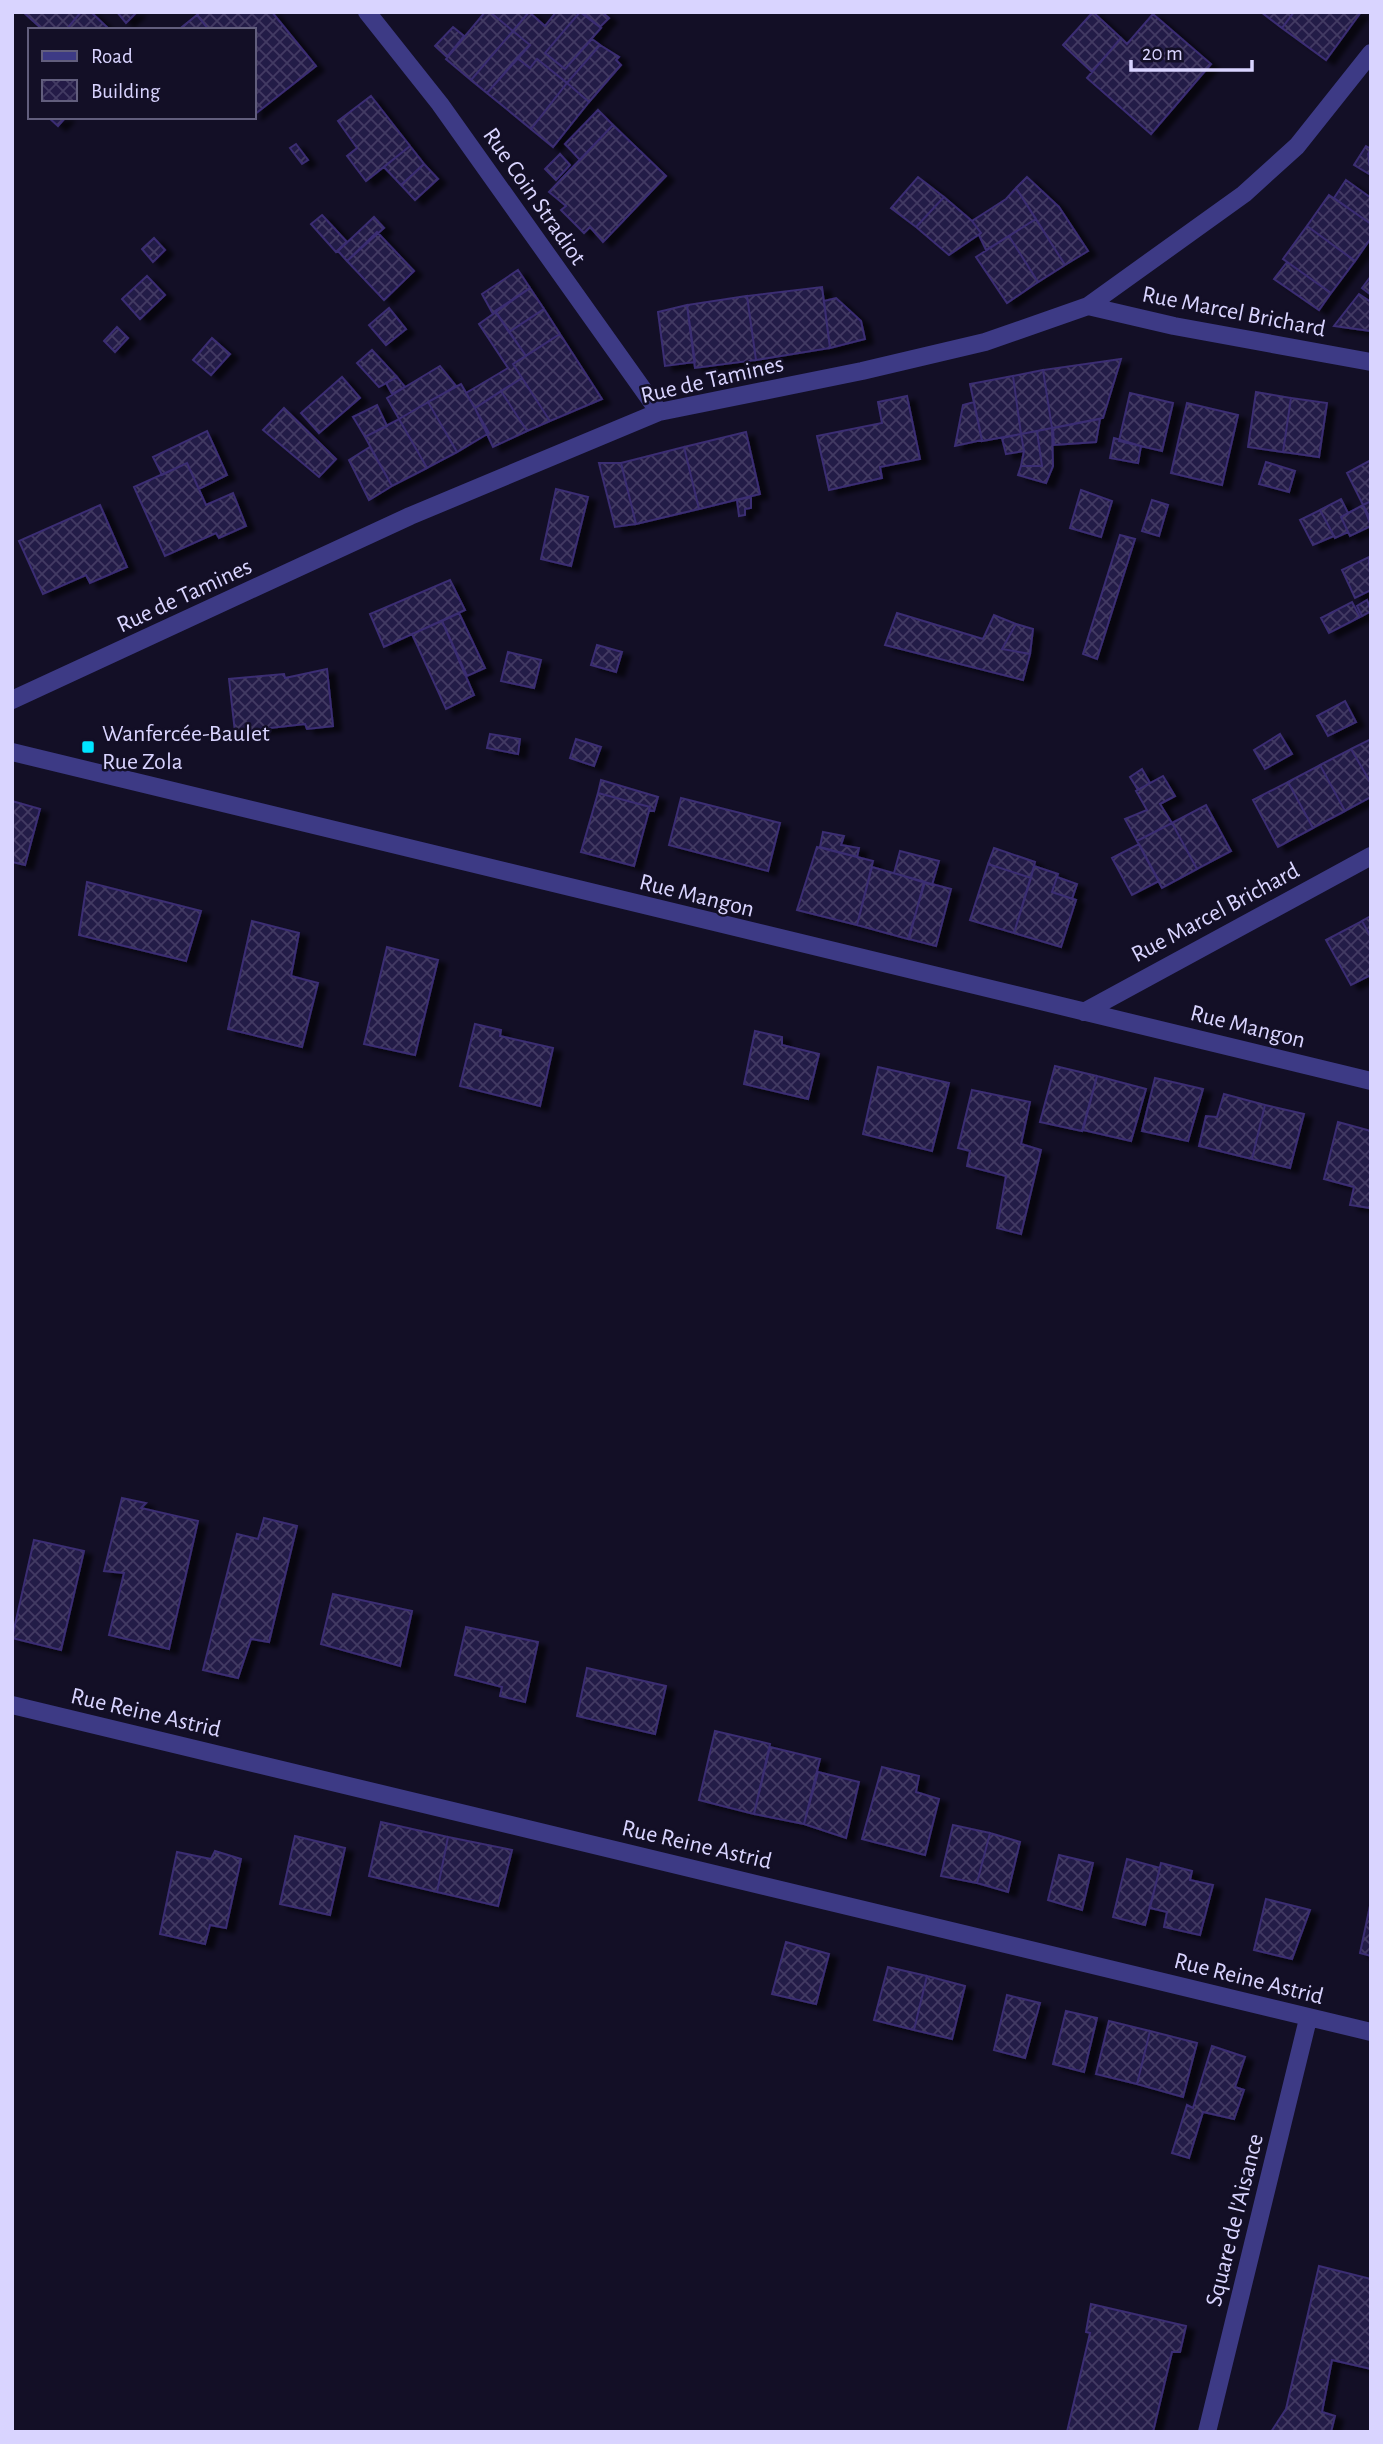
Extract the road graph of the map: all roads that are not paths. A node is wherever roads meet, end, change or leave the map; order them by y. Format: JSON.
{"nodes":[{"id":1,"x":368,"y":12,"type":"edge"},
{"id":2,"x":1371,"y":52,"type":"edge"},
{"id":3,"x":1088,"y":306,"type":"junction"},
{"id":4,"x":1371,"y":362,"type":"edge"},
{"id":5,"x":659,"y":412,"type":"junction"},
{"id":6,"x":12,"y":700,"type":"edge"},
{"id":7,"x":12,"y":752,"type":"edge"},
{"id":8,"x":1371,"y":856,"type":"edge"},
{"id":9,"x":1084,"y":1012,"type":"junction"},
{"id":10,"x":1371,"y":1081,"type":"edge"},
{"id":11,"x":12,"y":1705,"type":"edge"},
{"id":12,"x":1308,"y":2019,"type":"junction"},
{"id":13,"x":1371,"y":2032,"type":"edge"},
{"id":14,"x":1207,"y":2432,"type":"edge"}],
"edges":[{"from":1,"to":5,"type":"street","name":"Rue Coin Stradiot"},
{"from":2,"to":3,"type":"street","name":"Rue de Tamines"},
{"from":3,"to":4,"type":"street","name":"Rue Marcel Brichard"},
{"from":3,"to":5,"type":"street","name":"Rue de Tamines"},
{"from":5,"to":6,"type":"street","name":"Rue de Tamines"},
{"from":7,"to":9,"type":"street","name":"Rue Mangon"},
{"from":8,"to":9,"type":"street","name":"Rue Marcel Brichard"},
{"from":9,"to":10,"type":"street","name":"Rue Mangon"},
{"from":11,"to":12,"type":"street","name":"Rue Reine Astrid"},
{"from":12,"to":13,"type":"street","name":"Rue Reine Astrid"},
{"from":12,"to":14,"type":"street","name":"Square de l'Aisance"}]}
